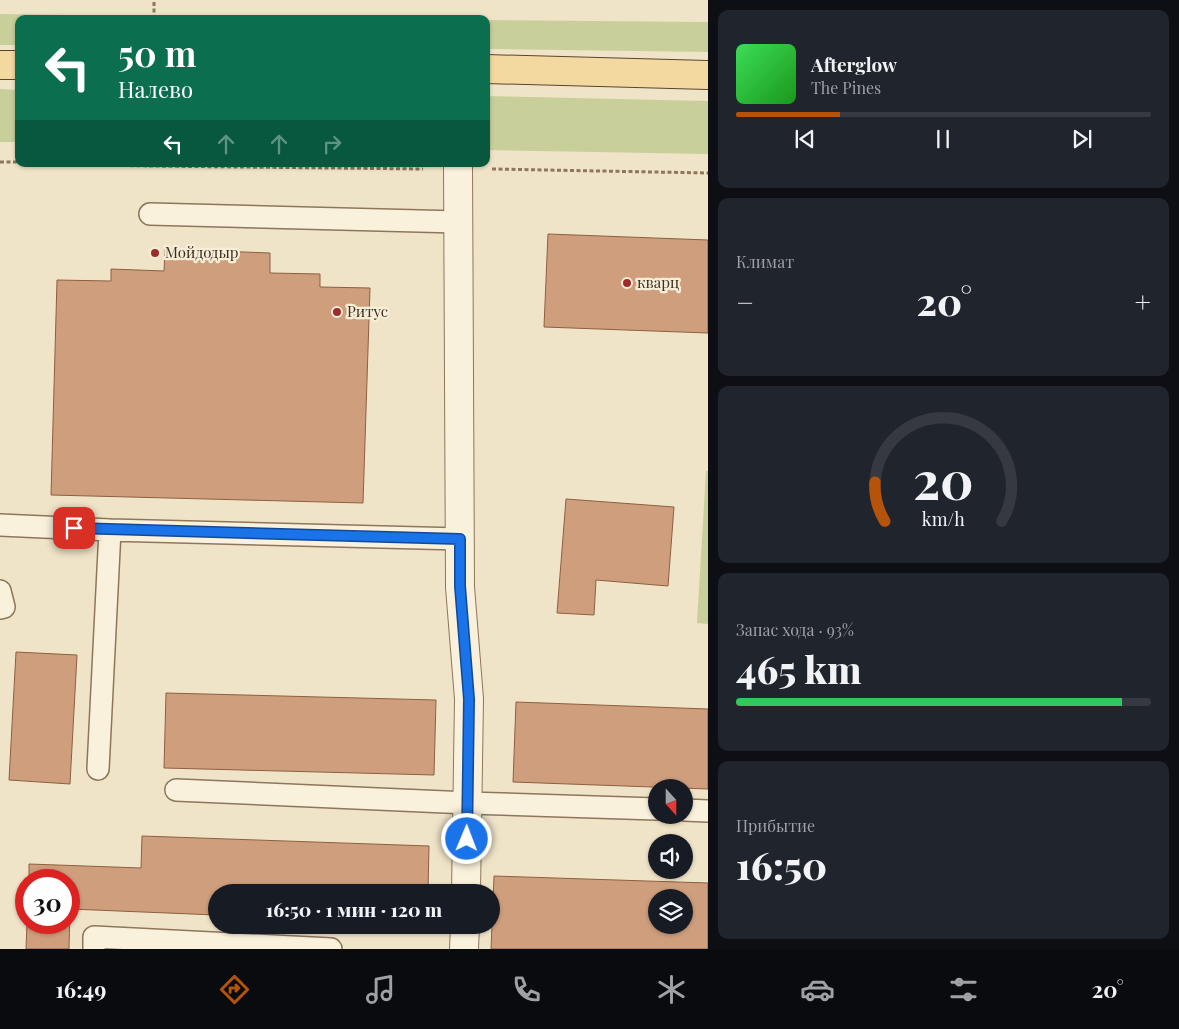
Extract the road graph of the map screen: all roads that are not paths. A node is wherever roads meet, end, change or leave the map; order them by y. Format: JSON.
{"nodes":[{"id":1,"x":0,"y":65,"type":"edge"},
{"id":2,"x":15,"y":65,"type":"edge"},
{"id":3,"x":490,"y":69,"type":"edge"},
{"id":4,"x":708,"y":75,"type":"edge"},
{"id":5,"x":458,"y":167,"type":"edge"},
{"id":6,"x":150,"y":214,"type":"dead end"},
{"id":7,"x":458,"y":222,"type":"junction"},
{"id":8,"x":0,"y":525,"type":"edge"},
{"id":9,"x":110,"y":530,"type":"junction"},
{"id":10,"x":460,"y":539,"type":"junction"},
{"id":11,"x":0,"y":591,"type":"edge"},
{"id":12,"x":0,"y":608,"type":"edge"},
{"id":13,"x":98,"y":769,"type":"dead end"},
{"id":14,"x":176,"y":790,"type":"dead end"},
{"id":15,"x":468,"y":803,"type":"junction"},
{"id":16,"x":648,"y":809,"type":"edge"},
{"id":17,"x":693,"y":810,"type":"edge"},
{"id":18,"x":708,"y":811,"type":"edge"},
{"id":19,"x":466,"y":884,"type":"edge"},
{"id":20,"x":465,"y":934,"type":"edge"},
{"id":21,"x":94,"y":949,"type":"edge"},
{"id":22,"x":331,"y":949,"type":"edge"},
{"id":23,"x":464,"y":949,"type":"edge"}],
"edges":[{"from":1,"to":2,"type":"main road"},
{"from":3,"to":4,"type":"main road"},
{"from":5,"to":7,"type":"street"},
{"from":6,"to":7,"type":"lane"},
{"from":7,"to":10,"type":"street"},
{"from":8,"to":9,"type":"lane"},
{"from":9,"to":10,"type":"lane"},
{"from":9,"to":13,"type":"lane"},
{"from":10,"to":15,"type":"street"},
{"from":11,"to":12,"type":"lane"},
{"from":14,"to":15,"type":"lane"},
{"from":15,"to":16,"type":"lane"},
{"from":15,"to":19,"type":"street"},
{"from":17,"to":18,"type":"lane"},
{"from":20,"to":23,"type":"street"},
{"from":21,"to":22,"type":"lane"}]}
